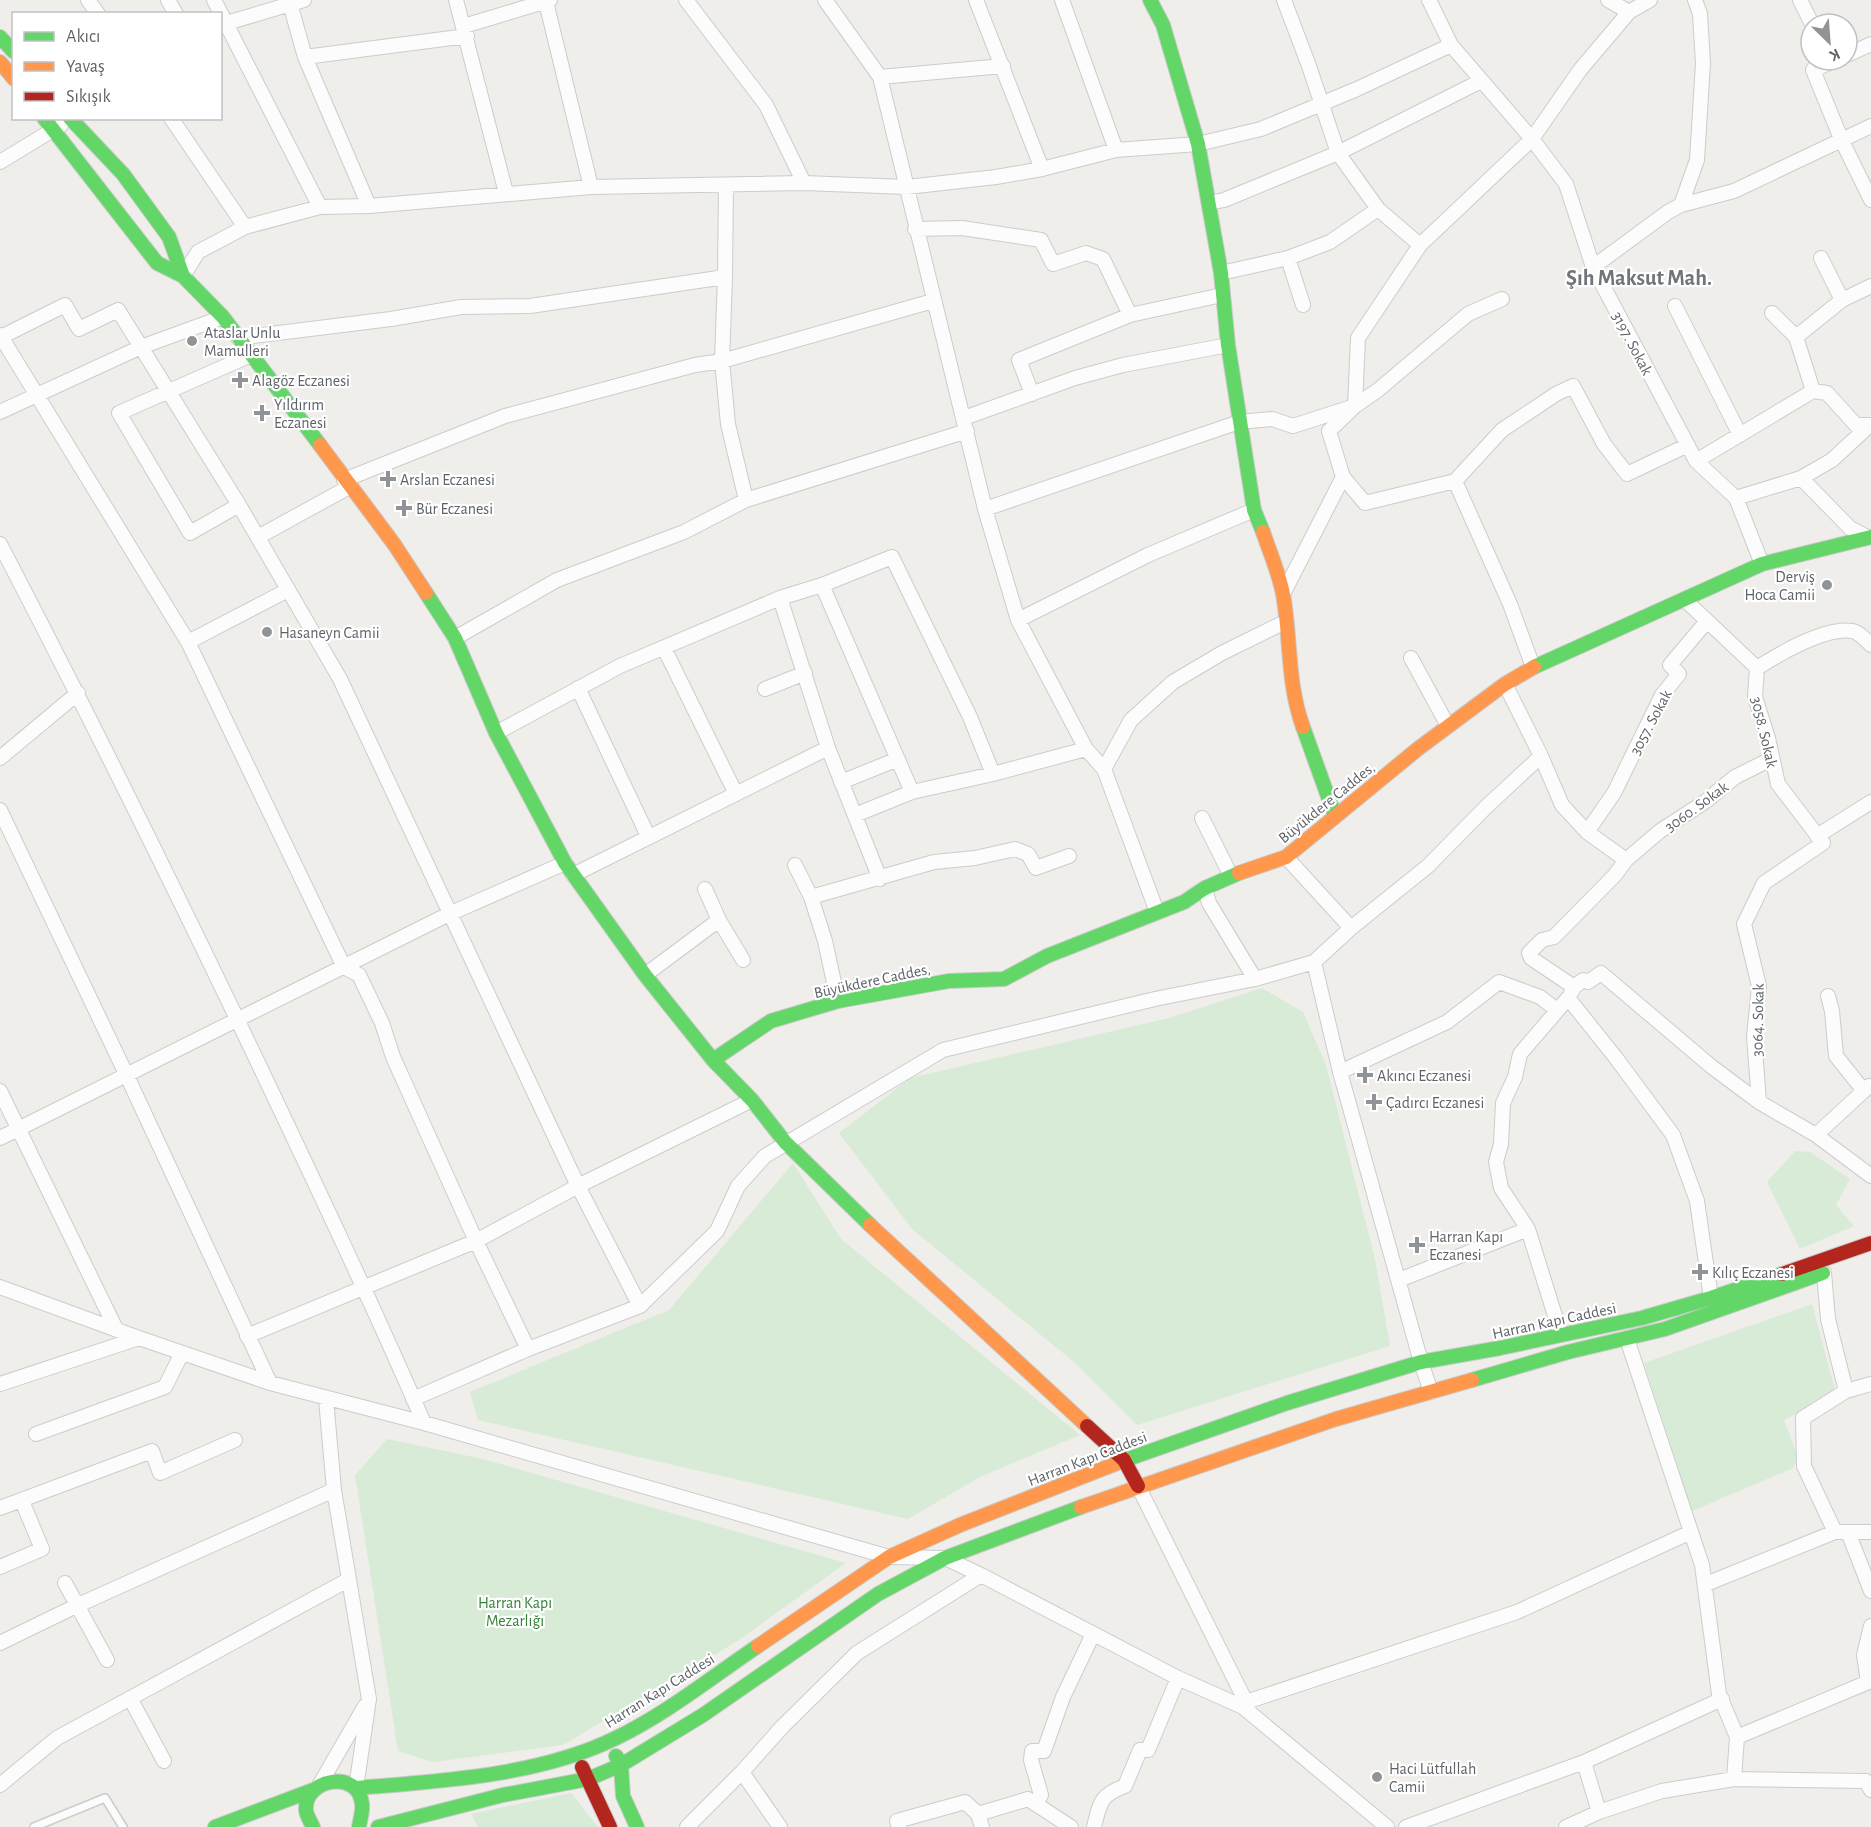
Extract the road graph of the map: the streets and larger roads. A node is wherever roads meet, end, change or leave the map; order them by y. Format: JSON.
{"nodes":[{"id":1,"x":456,"y":0,"type":"edge"},
{"id":2,"x":686,"y":0,"type":"edge"},
{"id":3,"x":825,"y":0,"type":"edge"},
{"id":4,"x":976,"y":0,"type":"edge"},
{"id":5,"x":1062,"y":0,"type":"edge"},
{"id":6,"x":1150,"y":0,"type":"edge"},
{"id":7,"x":1284,"y":0,"type":"edge"},
{"id":8,"x":1429,"y":0,"type":"edge"},
{"id":9,"x":1608,"y":0,"type":"edge"},
{"id":10,"x":1650,"y":0,"type":"edge"},
{"id":11,"x":1695,"y":0,"type":"edge"},
{"id":12,"x":295,"y":1,"type":"edge"},
{"id":13,"x":548,"y":1,"type":"edge"},
{"id":14,"x":1629,"y":12,"type":"junction"},
{"id":15,"x":223,"y":24,"type":"edge"},
{"id":16,"x":465,"y":31,"type":"junction"},
{"id":17,"x":0,"y":37,"type":"edge"},
{"id":18,"x":1451,"y":45,"type":"junction"},
{"id":19,"x":12,"y":50,"type":"edge"},
{"id":20,"x":305,"y":57,"type":"junction"},
{"id":21,"x":0,"y":62,"type":"edge"},
{"id":22,"x":1003,"y":66,"type":"junction"},
{"id":23,"x":1818,"y":72,"type":"edge"},
{"id":24,"x":12,"y":77,"type":"edge"},
{"id":25,"x":880,"y":77,"type":"junction"},
{"id":26,"x":1481,"y":81,"type":"junction"},
{"id":27,"x":1323,"y":104,"type":"junction"},
{"id":28,"x":46,"y":120,"type":"edge"},
{"id":29,"x":67,"y":120,"type":"edge"},
{"id":30,"x":72,"y":120,"type":"edge"},
{"id":31,"x":172,"y":120,"type":"edge"},
{"id":32,"x":1871,"y":126,"type":"edge"},
{"id":33,"x":54,"y":130,"type":"junction"},
{"id":34,"x":1532,"y":139,"type":"junction"},
{"id":35,"x":1842,"y":141,"type":"junction"},
{"id":36,"x":1198,"y":144,"type":"junction"},
{"id":37,"x":1116,"y":150,"type":"junction"},
{"id":38,"x":1338,"y":153,"type":"junction"},
{"id":39,"x":0,"y":162,"type":"edge"},
{"id":40,"x":1042,"y":169,"type":"junction"},
{"id":41,"x":804,"y":183,"type":"junction"},
{"id":42,"x":726,"y":185,"type":"junction"},
{"id":43,"x":907,"y":187,"type":"junction"},
{"id":44,"x":591,"y":188,"type":"junction"},
{"id":45,"x":506,"y":193,"type":"junction"},
{"id":46,"x":1871,"y":200,"type":"edge"},
{"id":47,"x":1209,"y":203,"type":"junction"},
{"id":48,"x":1681,"y":205,"type":"junction"},
{"id":49,"x":369,"y":206,"type":"junction"},
{"id":50,"x":320,"y":207,"type":"junction"},
{"id":51,"x":1378,"y":209,"type":"junction"},
{"id":52,"x":245,"y":227,"type":"junction"},
{"id":53,"x":915,"y":229,"type":"junction"},
{"id":54,"x":1420,"y":244,"type":"junction"},
{"id":55,"x":1288,"y":258,"type":"junction"},
{"id":56,"x":1821,"y":258,"type":"dead end"},
{"id":57,"x":1593,"y":267,"type":"junction"},
{"id":58,"x":1221,"y":273,"type":"junction"},
{"id":59,"x":183,"y":276,"type":"junction"},
{"id":60,"x":725,"y":277,"type":"junction"},
{"id":61,"x":1871,"y":285,"type":"edge"},
{"id":62,"x":1222,"y":295,"type":"junction"},
{"id":63,"x":1502,"y":298,"type":"dead end"},
{"id":64,"x":1842,"y":300,"type":"junction"},
{"id":65,"x":933,"y":301,"type":"junction"},
{"id":66,"x":1303,"y":305,"type":"dead end"},
{"id":67,"x":1675,"y":306,"type":"dead end"},
{"id":68,"x":1772,"y":313,"type":"dead end"},
{"id":69,"x":1130,"y":315,"type":"junction"},
{"id":70,"x":223,"y":317,"type":"junction"},
{"id":71,"x":1,"y":336,"type":"edge"},
{"id":72,"x":1796,"y":337,"type":"junction"},
{"id":73,"x":238,"y":338,"type":"junction"},
{"id":74,"x":1228,"y":345,"type":"junction"},
{"id":75,"x":141,"y":347,"type":"junction"},
{"id":76,"x":251,"y":355,"type":"junction"},
{"id":77,"x":722,"y":361,"type":"junction"},
{"id":78,"x":167,"y":391,"type":"junction"},
{"id":79,"x":1814,"y":391,"type":"junction"},
{"id":80,"x":35,"y":394,"type":"junction"},
{"id":81,"x":1032,"y":394,"type":"junction"},
{"id":82,"x":1355,"y":406,"type":"junction"},
{"id":83,"x":0,"y":412,"type":"edge"},
{"id":84,"x":1239,"y":422,"type":"junction"},
{"id":85,"x":965,"y":425,"type":"junction"},
{"id":86,"x":1870,"y":425,"type":"edge"},
{"id":87,"x":1740,"y":435,"type":"junction"},
{"id":88,"x":1688,"y":445,"type":"junction"},
{"id":89,"x":1696,"y":461,"type":"junction"},
{"id":90,"x":1343,"y":477,"type":"junction"},
{"id":91,"x":1801,"y":478,"type":"junction"},
{"id":92,"x":1455,"y":481,"type":"junction"},
{"id":93,"x":347,"y":483,"type":"junction"},
{"id":94,"x":1736,"y":498,"type":"junction"},
{"id":95,"x":746,"y":500,"type":"junction"},
{"id":96,"x":239,"y":505,"type":"junction"},
{"id":97,"x":985,"y":509,"type":"junction"},
{"id":98,"x":1254,"y":510,"type":"junction"},
{"id":99,"x":258,"y":537,"type":"junction"},
{"id":100,"x":1869,"y":537,"type":"edge"},
{"id":101,"x":0,"y":544,"type":"edge"},
{"id":102,"x":1762,"y":564,"type":"junction"},
{"id":103,"x":822,"y":585,"type":"junction"},
{"id":104,"x":288,"y":590,"type":"junction"},
{"id":105,"x":1283,"y":594,"type":"junction"},
{"id":106,"x":780,"y":598,"type":"junction"},
{"id":107,"x":1685,"y":600,"type":"junction"},
{"id":108,"x":1018,"y":620,"type":"junction"},
{"id":109,"x":1707,"y":621,"type":"junction"},
{"id":110,"x":1285,"y":622,"type":"junction"},
{"id":111,"x":455,"y":638,"type":"junction"},
{"id":112,"x":188,"y":642,"type":"junction"},
{"id":113,"x":1871,"y":645,"type":"edge"},
{"id":114,"x":664,"y":648,"type":"junction"},
{"id":115,"x":1411,"y":658,"type":"dead end"},
{"id":116,"x":1533,"y":667,"type":"junction"},
{"id":117,"x":1756,"y":668,"type":"junction"},
{"id":118,"x":805,"y":673,"type":"junction"},
{"id":119,"x":1505,"y":684,"type":"junction"},
{"id":120,"x":578,"y":688,"type":"junction"},
{"id":121,"x":765,"y":689,"type":"dead end"},
{"id":122,"x":78,"y":693,"type":"junction"},
{"id":123,"x":1448,"y":726,"type":"junction"},
{"id":124,"x":496,"y":733,"type":"junction"},
{"id":125,"x":828,"y":748,"type":"junction"},
{"id":126,"x":1086,"y":749,"type":"junction"},
{"id":127,"x":1541,"y":756,"type":"junction"},
{"id":128,"x":0,"y":758,"type":"edge"},
{"id":129,"x":898,"y":759,"type":"junction"},
{"id":130,"x":1771,"y":759,"type":"junction"},
{"id":131,"x":1104,"y":769,"type":"junction"},
{"id":132,"x":993,"y":774,"type":"junction"},
{"id":133,"x":842,"y":782,"type":"junction"},
{"id":134,"x":912,"y":792,"type":"junction"},
{"id":135,"x":736,"y":794,"type":"junction"},
{"id":136,"x":1871,"y":802,"type":"edge"},
{"id":137,"x":0,"y":810,"type":"edge"},
{"id":138,"x":855,"y":815,"type":"junction"},
{"id":139,"x":1335,"y":816,"type":"junction"},
{"id":140,"x":1202,"y":819,"type":"dead end"},
{"id":141,"x":1587,"y":832,"type":"junction"},
{"id":142,"x":648,"y":836,"type":"junction"},
{"id":143,"x":1820,"y":839,"type":"junction"},
{"id":144,"x":1069,"y":856,"type":"dead end"},
{"id":145,"x":1286,"y":857,"type":"junction"},
{"id":146,"x":1626,"y":860,"type":"junction"},
{"id":147,"x":795,"y":865,"type":"dead end"},
{"id":148,"x":569,"y":869,"type":"junction"},
{"id":149,"x":1231,"y":876,"type":"junction"},
{"id":150,"x":880,"y":879,"type":"junction"},
{"id":151,"x":1205,"y":888,"type":"junction"},
{"id":152,"x":705,"y":890,"type":"dead end"},
{"id":153,"x":812,"y":897,"type":"junction"},
{"id":154,"x":1157,"y":912,"type":"junction"},
{"id":155,"x":449,"y":914,"type":"junction"},
{"id":156,"x":719,"y":920,"type":"junction"},
{"id":157,"x":1351,"y":928,"type":"junction"},
{"id":158,"x":743,"y":960,"type":"dead end"},
{"id":159,"x":1314,"y":962,"type":"junction"},
{"id":160,"x":344,"y":967,"type":"junction"},
{"id":161,"x":645,"y":975,"type":"junction"},
{"id":162,"x":1255,"y":979,"type":"junction"},
{"id":163,"x":1571,"y":992,"type":"junction"},
{"id":164,"x":1828,"y":996,"type":"dead end"},
{"id":165,"x":838,"y":1001,"type":"junction"},
{"id":166,"x":1557,"y":1010,"type":"junction"},
{"id":167,"x":237,"y":1020,"type":"junction"},
{"id":168,"x":713,"y":1060,"type":"junction"},
{"id":169,"x":1340,"y":1072,"type":"junction"},
{"id":170,"x":127,"y":1076,"type":"junction"},
{"id":171,"x":1868,"y":1088,"type":"edge"},
{"id":172,"x":0,"y":1091,"type":"edge"},
{"id":173,"x":752,"y":1100,"type":"junction"},
{"id":174,"x":1759,"y":1102,"type":"junction"},
{"id":175,"x":18,"y":1129,"type":"junction"},
{"id":176,"x":1816,"y":1135,"type":"junction"},
{"id":177,"x":0,"y":1138,"type":"edge"},
{"id":178,"x":785,"y":1142,"type":"junction"},
{"id":179,"x":1871,"y":1176,"type":"edge"},
{"id":180,"x":578,"y":1186,"type":"junction"},
{"id":181,"x":1528,"y":1229,"type":"junction"},
{"id":182,"x":476,"y":1241,"type":"junction"},
{"id":183,"x":1871,"y":1243,"type":"edge"},
{"id":184,"x":1871,"y":1255,"type":"edge"},
{"id":185,"x":1824,"y":1273,"type":"junction"},
{"id":186,"x":1399,"y":1280,"type":"junction"},
{"id":187,"x":0,"y":1287,"type":"edge"},
{"id":188,"x":363,"y":1287,"type":"junction"},
{"id":189,"x":1711,"y":1298,"type":"junction"},
{"id":190,"x":640,"y":1306,"type":"junction"},
{"id":191,"x":116,"y":1329,"type":"junction"},
{"id":192,"x":1561,"y":1335,"type":"junction"},
{"id":193,"x":247,"y":1336,"type":"junction"},
{"id":194,"x":139,"y":1338,"type":"junction"},
{"id":195,"x":1627,"y":1338,"type":"junction"},
{"id":196,"x":528,"y":1349,"type":"junction"},
{"id":197,"x":182,"y":1353,"type":"junction"},
{"id":198,"x":1421,"y":1362,"type":"junction"},
{"id":199,"x":270,"y":1383,"type":"junction"},
{"id":200,"x":0,"y":1384,"type":"edge"},
{"id":201,"x":1871,"y":1384,"type":"edge"},
{"id":202,"x":1846,"y":1391,"type":"junction"},
{"id":203,"x":1431,"y":1392,"type":"junction"},
{"id":204,"x":326,"y":1399,"type":"junction"},
{"id":205,"x":413,"y":1399,"type":"junction"},
{"id":206,"x":424,"y":1423,"type":"junction"},
{"id":207,"x":36,"y":1434,"type":"dead end"},
{"id":208,"x":235,"y":1440,"type":"dead end"},
{"id":209,"x":1124,"y":1460,"type":"junction"},
{"id":210,"x":1138,"y":1486,"type":"junction"},
{"id":211,"x":334,"y":1490,"type":"junction"},
{"id":212,"x":22,"y":1501,"type":"junction"},
{"id":213,"x":0,"y":1508,"type":"edge"},
{"id":214,"x":1691,"y":1532,"type":"junction"},
{"id":215,"x":1842,"y":1532,"type":"junction"},
{"id":216,"x":1871,"y":1532,"type":"edge"},
{"id":217,"x":889,"y":1557,"type":"junction"},
{"id":218,"x":945,"y":1558,"type":"junction"},
{"id":219,"x":0,"y":1567,"type":"edge"},
{"id":220,"x":981,"y":1575,"type":"junction"},
{"id":221,"x":348,"y":1580,"type":"junction"},
{"id":222,"x":65,"y":1583,"type":"dead end"},
{"id":223,"x":1706,"y":1584,"type":"junction"},
{"id":224,"x":1871,"y":1591,"type":"edge"},
{"id":225,"x":76,"y":1606,"type":"junction"},
{"id":226,"x":1871,"y":1626,"type":"edge"},
{"id":227,"x":1093,"y":1634,"type":"junction"},
{"id":228,"x":0,"y":1643,"type":"edge"},
{"id":229,"x":107,"y":1660,"type":"dead end"},
{"id":230,"x":1178,"y":1677,"type":"junction"},
{"id":231,"x":1870,"y":1681,"type":"edge"},
{"id":232,"x":130,"y":1698,"type":"junction"},
{"id":233,"x":369,"y":1699,"type":"junction"},
{"id":234,"x":1722,"y":1699,"type":"junction"},
{"id":235,"x":1245,"y":1704,"type":"junction"},
{"id":236,"x":1737,"y":1737,"type":"junction"},
{"id":237,"x":609,"y":1742,"type":"junction"},
{"id":238,"x":576,"y":1754,"type":"junction"},
{"id":239,"x":164,"y":1761,"type":"dead end"},
{"id":240,"x":1584,"y":1762,"type":"junction"},
{"id":241,"x":621,"y":1765,"type":"junction"},
{"id":242,"x":742,"y":1772,"type":"junction"},
{"id":243,"x":588,"y":1779,"type":"junction"},
{"id":244,"x":1734,"y":1779,"type":"junction"},
{"id":245,"x":0,"y":1785,"type":"edge"},
{"id":246,"x":316,"y":1787,"type":"junction"},
{"id":247,"x":356,"y":1788,"type":"junction"},
{"id":248,"x":1871,"y":1790,"type":"edge"},
{"id":249,"x":1035,"y":1804,"type":"junction"},
{"id":250,"x":1599,"y":1812,"type":"junction"},
{"id":251,"x":980,"y":1820,"type":"edge"},
{"id":252,"x":215,"y":1827,"type":"edge"},
{"id":253,"x":313,"y":1827,"type":"edge"},
{"id":254,"x":359,"y":1827,"type":"edge"},
{"id":255,"x":378,"y":1827,"type":"edge"},
{"id":256,"x":610,"y":1827,"type":"edge"},
{"id":257,"x":637,"y":1827,"type":"edge"},
{"id":258,"x":687,"y":1827,"type":"edge"},
{"id":259,"x":780,"y":1827,"type":"edge"},
{"id":260,"x":899,"y":1827,"type":"edge"},
{"id":261,"x":1071,"y":1827,"type":"edge"},
{"id":262,"x":1094,"y":1827,"type":"edge"},
{"id":263,"x":1387,"y":1827,"type":"edge"},
{"id":264,"x":1406,"y":1827,"type":"edge"},
{"id":265,"x":1566,"y":1827,"type":"edge"}],
"edges":[{"from":1,"to":16,"type":"street"},
{"from":2,"to":41,"type":"street"},
{"from":3,"to":25,"type":"street"},
{"from":4,"to":22,"type":"street"},
{"from":5,"to":37,"type":"street"},
{"from":6,"to":36,"type":"street"},
{"from":7,"to":27,"type":"street"},
{"from":8,"to":18,"type":"street","name":"3197. Sokak"},
{"from":9,"to":14,"type":"street"},
{"from":10,"to":14,"type":"street"},
{"from":11,"to":48,"type":"street"},
{"from":12,"to":15,"type":"street"},
{"from":12,"to":20,"type":"street"},
{"from":13,"to":16,"type":"street"},
{"from":13,"to":44,"type":"street"},
{"from":14,"to":34,"type":"street"},
{"from":15,"to":50,"type":"street"},
{"from":16,"to":20,"type":"street"},
{"from":16,"to":45,"type":"street"},
{"from":17,"to":19,"type":"street"},
{"from":18,"to":26,"type":"street","name":"3197. Sokak"},
{"from":18,"to":27,"type":"street"},
{"from":20,"to":49,"type":"street"},
{"from":21,"to":24,"type":"street"},
{"from":22,"to":25,"type":"street"},
{"from":22,"to":40,"type":"street"},
{"from":23,"to":35,"type":"street"},
{"from":25,"to":43,"type":"street"},
{"from":26,"to":34,"type":"street","name":"3197. Sokak"},
{"from":26,"to":38,"type":"street"},
{"from":27,"to":36,"type":"street"},
{"from":27,"to":38,"type":"street"},
{"from":28,"to":33,"type":"street"},
{"from":29,"to":33,"type":"street"},
{"from":30,"to":59,"type":"street"},
{"from":31,"to":52,"type":"street"},
{"from":32,"to":35,"type":"street"},
{"from":33,"to":39,"type":"street"},
{"from":33,"to":59,"type":"street"},
{"from":34,"to":54,"type":"street"},
{"from":34,"to":57,"type":"street","name":"3197. Sokak"},
{"from":35,"to":46,"type":"street"},
{"from":35,"to":48,"type":"street"},
{"from":36,"to":37,"type":"street"},
{"from":36,"to":47,"type":"street"},
{"from":37,"to":40,"type":"street"},
{"from":38,"to":47,"type":"street"},
{"from":38,"to":51,"type":"street"},
{"from":40,"to":43,"type":"street"},
{"from":41,"to":42,"type":"street"},
{"from":41,"to":43,"type":"street"},
{"from":42,"to":44,"type":"street"},
{"from":42,"to":60,"type":"street"},
{"from":43,"to":53,"type":"street"},
{"from":44,"to":45,"type":"street"},
{"from":45,"to":49,"type":"street"},
{"from":47,"to":58,"type":"street"},
{"from":48,"to":57,"type":"street"},
{"from":49,"to":50,"type":"street"},
{"from":50,"to":52,"type":"street"},
{"from":51,"to":54,"type":"street"},
{"from":51,"to":55,"type":"street"},
{"from":52,"to":59,"type":"street"},
{"from":53,"to":65,"type":"street"},
{"from":53,"to":69,"type":"street"},
{"from":54,"to":82,"type":"street"},
{"from":55,"to":58,"type":"street"},
{"from":55,"to":66,"type":"street"},
{"from":56,"to":64,"type":"street"},
{"from":57,"to":88,"type":"street","name":"3197. Sokak"},
{"from":58,"to":62,"type":"street"},
{"from":59,"to":70,"type":"street"},
{"from":60,"to":73,"type":"street"},
{"from":60,"to":77,"type":"street"},
{"from":61,"to":64,"type":"street"},
{"from":62,"to":69,"type":"street"},
{"from":62,"to":74,"type":"street"},
{"from":63,"to":82,"type":"street"},
{"from":64,"to":72,"type":"street"},
{"from":65,"to":77,"type":"street"},
{"from":65,"to":85,"type":"street"},
{"from":67,"to":87,"type":"street"},
{"from":68,"to":72,"type":"street"},
{"from":69,"to":81,"type":"street"},
{"from":70,"to":73,"type":"street"},
{"from":70,"to":75,"type":"street"},
{"from":71,"to":75,"type":"street"},
{"from":71,"to":80,"type":"street"},
{"from":72,"to":79,"type":"street"},
{"from":73,"to":76,"type":"street"},
{"from":74,"to":81,"type":"street"},
{"from":74,"to":84,"type":"street"},
{"from":75,"to":78,"type":"street"},
{"from":75,"to":80,"type":"street"},
{"from":76,"to":78,"type":"street"},
{"from":76,"to":93,"type":"street"},
{"from":77,"to":93,"type":"street"},
{"from":77,"to":95,"type":"street"},
{"from":78,"to":96,"type":"street"},
{"from":78,"to":96,"type":"street"},
{"from":79,"to":86,"type":"street"},
{"from":79,"to":87,"type":"street"},
{"from":80,"to":83,"type":"street"},
{"from":80,"to":112,"type":"street"},
{"from":81,"to":85,"type":"street"},
{"from":82,"to":84,"type":"street"},
{"from":82,"to":90,"type":"street"},
{"from":84,"to":97,"type":"street"},
{"from":84,"to":98,"type":"street"},
{"from":85,"to":95,"type":"street"},
{"from":85,"to":97,"type":"street"},
{"from":86,"to":91,"type":"street"},
{"from":87,"to":89,"type":"street"},
{"from":88,"to":89,"type":"street","name":"3197. Sokak"},
{"from":88,"to":92,"type":"street"},
{"from":89,"to":94,"type":"street","name":"3197. Sokak"},
{"from":90,"to":92,"type":"street"},
{"from":90,"to":105,"type":"street"},
{"from":91,"to":94,"type":"street"},
{"from":91,"to":100,"type":"street"},
{"from":92,"to":116,"type":"street"},
{"from":93,"to":99,"type":"street"},
{"from":93,"to":111,"type":"street"},
{"from":94,"to":102,"type":"street","name":"3197. Sokak"},
{"from":95,"to":111,"type":"street"},
{"from":96,"to":99,"type":"street"},
{"from":97,"to":108,"type":"street"},
{"from":98,"to":105,"type":"street"},
{"from":98,"to":108,"type":"street"},
{"from":99,"to":104,"type":"street"},
{"from":100,"to":102,"type":"street","name":"Büyükdere Caddes,"},
{"from":101,"to":122,"type":"street"},
{"from":102,"to":107,"type":"street","name":"Büyükdere Caddes,"},
{"from":103,"to":106,"type":"street"},
{"from":103,"to":129,"type":"street"},
{"from":103,"to":132,"type":"street"},
{"from":104,"to":112,"type":"street"},
{"from":104,"to":155,"type":"street"},
{"from":105,"to":110,"type":"street"},
{"from":106,"to":114,"type":"street"},
{"from":106,"to":118,"type":"street"},
{"from":107,"to":109,"type":"street"},
{"from":107,"to":116,"type":"street","name":"Büyükdere Caddes,"},
{"from":108,"to":126,"type":"street"},
{"from":109,"to":117,"type":"street"},
{"from":109,"to":141,"type":"street","name":"3057. Sokak"},
{"from":110,"to":131,"type":"street"},
{"from":110,"to":139,"type":"street"},
{"from":111,"to":124,"type":"street"},
{"from":112,"to":160,"type":"street"},
{"from":113,"to":117,"type":"street"},
{"from":114,"to":120,"type":"street"},
{"from":114,"to":135,"type":"street"},
{"from":115,"to":123,"type":"street"},
{"from":116,"to":119,"type":"street","name":"Büyükdere Caddes,"},
{"from":117,"to":130,"type":"street","name":"3058. Sokak"},
{"from":118,"to":121,"type":"street"},
{"from":118,"to":125,"type":"street"},
{"from":119,"to":123,"type":"street","name":"Büyükdere Caddes,"},
{"from":119,"to":127,"type":"street"},
{"from":120,"to":124,"type":"street"},
{"from":120,"to":142,"type":"street"},
{"from":122,"to":128,"type":"street"},
{"from":122,"to":167,"type":"street"},
{"from":123,"to":139,"type":"street","name":"Büyükdere Caddes,"},
{"from":124,"to":148,"type":"street"},
{"from":125,"to":133,"type":"street"},
{"from":125,"to":135,"type":"street"},
{"from":126,"to":131,"type":"street"},
{"from":126,"to":132,"type":"street"},
{"from":127,"to":141,"type":"street"},
{"from":127,"to":157,"type":"street"},
{"from":129,"to":133,"type":"street"},
{"from":129,"to":134,"type":"street"},
{"from":130,"to":143,"type":"street","name":"3058. Sokak"},
{"from":130,"to":146,"type":"street","name":"3060. Sokak"},
{"from":131,"to":154,"type":"street"},
{"from":132,"to":134,"type":"street"},
{"from":133,"to":138,"type":"street"},
{"from":134,"to":138,"type":"street"},
{"from":135,"to":142,"type":"street"},
{"from":136,"to":143,"type":"street","name":"3064. Sokak"},
{"from":137,"to":170,"type":"street"},
{"from":138,"to":150,"type":"street"},
{"from":139,"to":145,"type":"street","name":"Büyükdere Caddes,"},
{"from":140,"to":149,"type":"street"},
{"from":141,"to":146,"type":"street"},
{"from":142,"to":148,"type":"street"},
{"from":143,"to":174,"type":"street","name":"3064. Sokak"},
{"from":144,"to":150,"type":"street"},
{"from":145,"to":149,"type":"street","name":"Büyükdere Caddes,"},
{"from":145,"to":157,"type":"street"},
{"from":146,"to":163,"type":"street","name":"3060. Sokak"},
{"from":147,"to":153,"type":"street"},
{"from":148,"to":155,"type":"street"},
{"from":148,"to":161,"type":"street"},
{"from":149,"to":151,"type":"street","name":"Büyükdere Caddes,"},
{"from":150,"to":153,"type":"street"},
{"from":151,"to":154,"type":"street","name":"Büyükdere Caddes,"},
{"from":151,"to":162,"type":"street"},
{"from":152,"to":156,"type":"street"},
{"from":153,"to":165,"type":"street"},
{"from":154,"to":165,"type":"street","name":"Büyükdere Caddes,"},
{"from":155,"to":160,"type":"street"},
{"from":155,"to":180,"type":"street"},
{"from":156,"to":158,"type":"street"},
{"from":156,"to":161,"type":"street"},
{"from":157,"to":159,"type":"street"},
{"from":159,"to":162,"type":"street"},
{"from":159,"to":169,"type":"street"},
{"from":160,"to":167,"type":"street"},
{"from":160,"to":182,"type":"street"},
{"from":161,"to":168,"type":"street"},
{"from":162,"to":178,"type":"street"},
{"from":163,"to":166,"type":"street"},
{"from":163,"to":174,"type":"street"},
{"from":163,"to":189,"type":"street"},
{"from":164,"to":171,"type":"street"},
{"from":165,"to":168,"type":"street","name":"Büyükdere Caddes,"},
{"from":166,"to":169,"type":"street"},
{"from":166,"to":181,"type":"street"},
{"from":167,"to":170,"type":"street"},
{"from":167,"to":188,"type":"street"},
{"from":168,"to":173,"type":"street"},
{"from":169,"to":186,"type":"street"},
{"from":170,"to":175,"type":"street"},
{"from":170,"to":193,"type":"street"},
{"from":171,"to":176,"type":"street"},
{"from":172,"to":175,"type":"street"},
{"from":173,"to":178,"type":"street"},
{"from":173,"to":180,"type":"street"},
{"from":174,"to":176,"type":"street"},
{"from":175,"to":177,"type":"street"},
{"from":175,"to":191,"type":"street"},
{"from":176,"to":179,"type":"street"},
{"from":178,"to":190,"type":"street"},
{"from":178,"to":209,"type":"street"},
{"from":180,"to":182,"type":"street"},
{"from":180,"to":190,"type":"street"},
{"from":181,"to":186,"type":"street"},
{"from":181,"to":192,"type":"street"},
{"from":182,"to":188,"type":"street"},
{"from":182,"to":196,"type":"street"},
{"from":183,"to":189,"type":"street","name":"Harran Kapı Caddesi"},
{"from":184,"to":185,"type":"street","name":"Harran Kapı Caddesi"},
{"from":185,"to":195,"type":"street","name":"Harran Kapı Caddesi"},
{"from":185,"to":202,"type":"street"},
{"from":186,"to":198,"type":"street"},
{"from":187,"to":191,"type":"street"},
{"from":188,"to":193,"type":"street"},
{"from":188,"to":205,"type":"street"},
{"from":189,"to":192,"type":"street","name":"Harran Kapı Caddesi"},
{"from":190,"to":196,"type":"street"},
{"from":191,"to":194,"type":"street"},
{"from":192,"to":198,"type":"street","name":"Harran Kapı Caddesi"},
{"from":193,"to":199,"type":"street"},
{"from":194,"to":197,"type":"street"},
{"from":194,"to":200,"type":"street"},
{"from":195,"to":203,"type":"street","name":"Harran Kapı Caddesi"},
{"from":195,"to":214,"type":"street"},
{"from":196,"to":205,"type":"street"},
{"from":197,"to":199,"type":"street"},
{"from":197,"to":207,"type":"street"},
{"from":198,"to":203,"type":"street"},
{"from":198,"to":209,"type":"street","name":"Harran Kapı Caddesi"},
{"from":199,"to":204,"type":"street"},
{"from":201,"to":202,"type":"street"},
{"from":202,"to":215,"type":"street"},
{"from":203,"to":210,"type":"street","name":"Harran Kapı Caddesi"},
{"from":204,"to":206,"type":"street"},
{"from":204,"to":211,"type":"street"},
{"from":205,"to":206,"type":"street"},
{"from":206,"to":217,"type":"street"},
{"from":208,"to":212,"type":"street"},
{"from":209,"to":210,"type":"street"},
{"from":209,"to":217,"type":"street","name":"Harran Kapı Caddesi"},
{"from":210,"to":218,"type":"street","name":"Harran Kapı Caddesi"},
{"from":210,"to":235,"type":"street"},
{"from":211,"to":221,"type":"street"},
{"from":211,"to":225,"type":"street"},
{"from":212,"to":213,"type":"street"},
{"from":212,"to":219,"type":"street"},
{"from":214,"to":223,"type":"street"},
{"from":214,"to":235,"type":"street"},
{"from":215,"to":216,"type":"street"},
{"from":215,"to":223,"type":"street"},
{"from":215,"to":224,"type":"street"},
{"from":217,"to":218,"type":"street"},
{"from":217,"to":237,"type":"street","name":"Harran Kapı Caddesi"},
{"from":218,"to":220,"type":"street"},
{"from":218,"to":241,"type":"street","name":"Harran Kapı Caddesi"},
{"from":220,"to":227,"type":"street"},
{"from":220,"to":242,"type":"street"},
{"from":221,"to":232,"type":"street"},
{"from":221,"to":233,"type":"street"},
{"from":222,"to":225,"type":"street"},
{"from":223,"to":234,"type":"street"},
{"from":225,"to":228,"type":"street"},
{"from":225,"to":229,"type":"street"},
{"from":226,"to":231,"type":"street"},
{"from":227,"to":230,"type":"street"},
{"from":227,"to":249,"type":"street"},
{"from":230,"to":235,"type":"street"},
{"from":230,"to":262,"type":"street"},
{"from":231,"to":236,"type":"street"},
{"from":232,"to":239,"type":"street"},
{"from":232,"to":245,"type":"street"},
{"from":233,"to":246,"type":"street"},
{"from":233,"to":247,"type":"street"},
{"from":234,"to":236,"type":"street"},
{"from":234,"to":240,"type":"street"},
{"from":235,"to":263,"type":"street"},
{"from":236,"to":244,"type":"street"},
{"from":237,"to":238,"type":"street","name":"Harran Kapı Caddesi"},
{"from":237,"to":241,"type":"street"},
{"from":238,"to":243,"type":"street"},
{"from":238,"to":247,"type":"street","name":"Harran Kapı Caddesi"},
{"from":240,"to":250,"type":"street"},
{"from":240,"to":264,"type":"street"},
{"from":241,"to":243,"type":"street","name":"Harran Kapı Caddesi"},
{"from":241,"to":257,"type":"street"},
{"from":242,"to":258,"type":"street"},
{"from":242,"to":259,"type":"street"},
{"from":243,"to":255,"type":"street","name":"Harran Kapı Caddesi"},
{"from":243,"to":256,"type":"street"},
{"from":244,"to":248,"type":"street"},
{"from":244,"to":250,"type":"street"},
{"from":246,"to":247,"type":"street"},
{"from":246,"to":252,"type":"street"},
{"from":246,"to":253,"type":"street"},
{"from":247,"to":254,"type":"street"},
{"from":249,"to":251,"type":"street"},
{"from":249,"to":261,"type":"street"},
{"from":250,"to":265,"type":"street"},
{"from":251,"to":260,"type":"street"}]}
